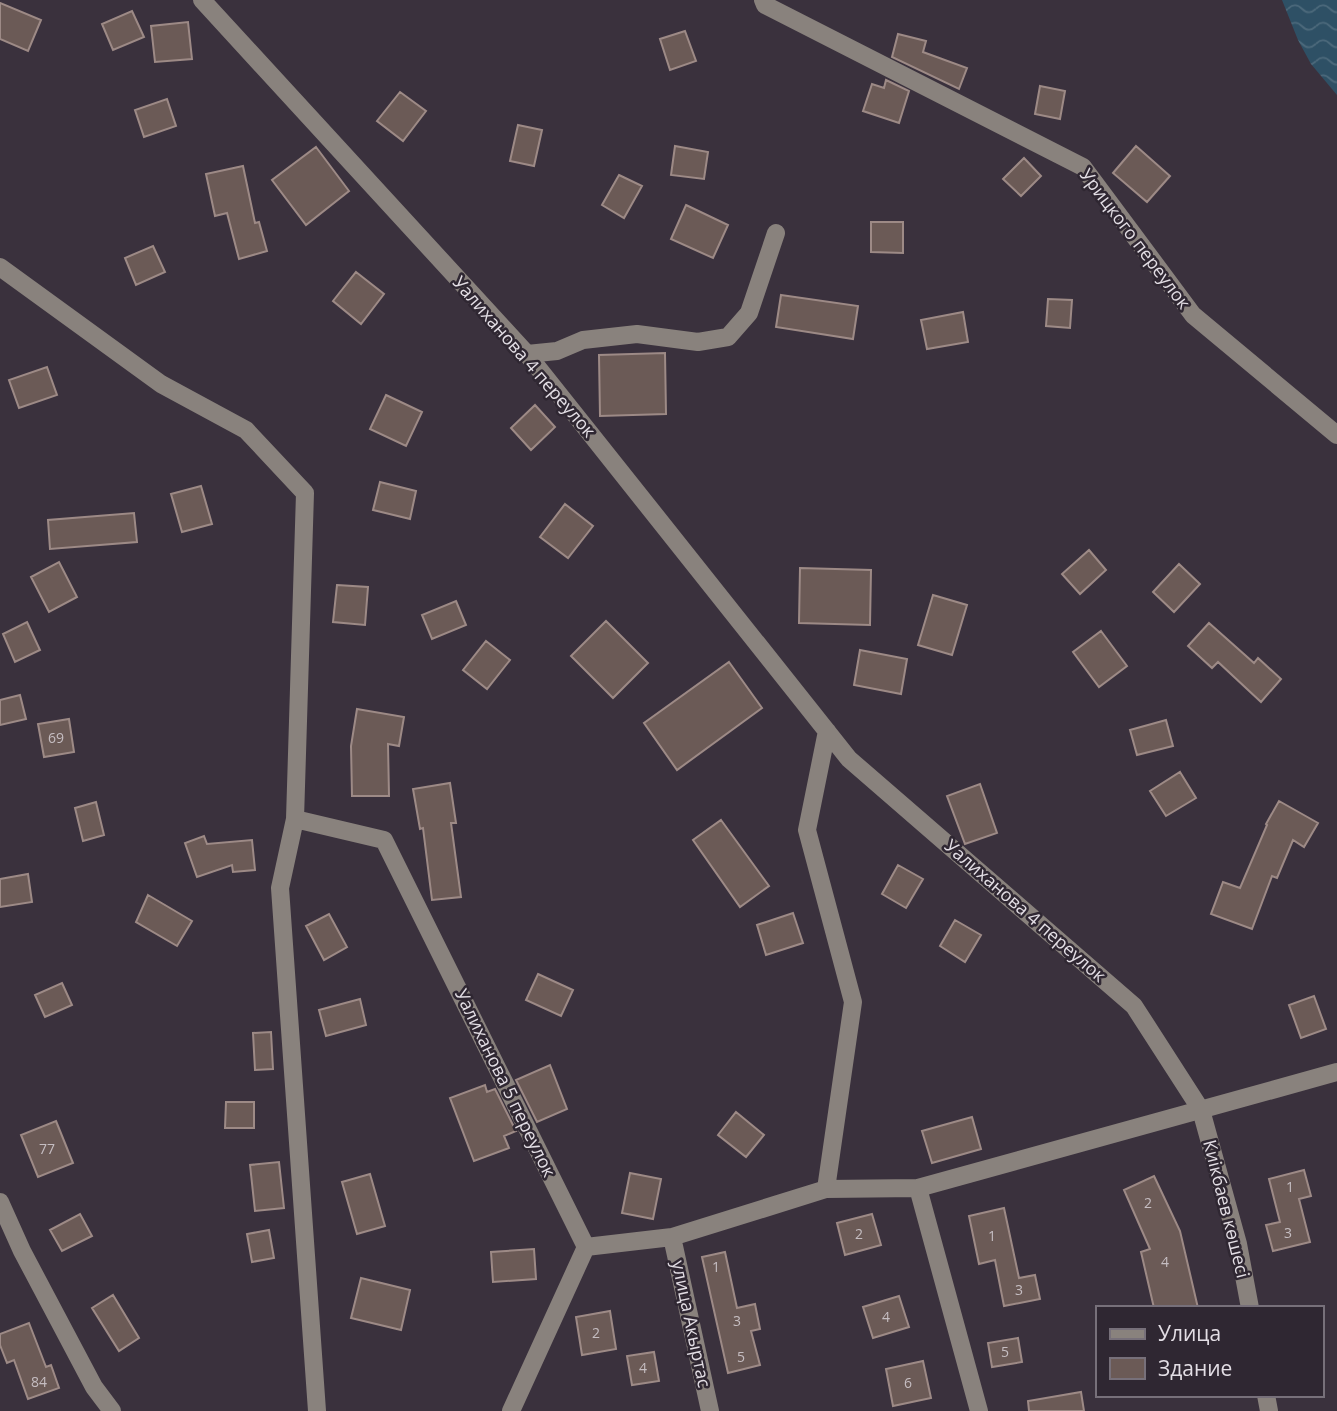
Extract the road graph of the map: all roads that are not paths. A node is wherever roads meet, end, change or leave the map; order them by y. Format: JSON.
{"nodes":[{"id":1,"x":202,"y":0,"type":"edge"},
{"id":2,"x":763,"y":0,"type":"edge"},
{"id":3,"x":776,"y":233,"type":"dead end"},
{"id":4,"x":0,"y":267,"type":"edge"},
{"id":5,"x":527,"y":354,"type":"junction"},
{"id":6,"x":1337,"y":435,"type":"edge"},
{"id":7,"x":827,"y":731,"type":"junction"},
{"id":8,"x":295,"y":819,"type":"junction"},
{"id":9,"x":1337,"y":1072,"type":"edge"},
{"id":10,"x":1201,"y":1110,"type":"junction"},
{"id":11,"x":918,"y":1188,"type":"junction"},
{"id":12,"x":826,"y":1189,"type":"junction"},
{"id":13,"x":0,"y":1202,"type":"edge"},
{"id":14,"x":672,"y":1237,"type":"junction"},
{"id":15,"x":586,"y":1247,"type":"junction"},
{"id":16,"x":1250,"y":1306,"type":"edge"},
{"id":17,"x":112,"y":1411,"type":"edge"},
{"id":18,"x":317,"y":1411,"type":"edge"},
{"id":19,"x":511,"y":1411,"type":"edge"},
{"id":20,"x":710,"y":1411,"type":"edge"},
{"id":21,"x":979,"y":1411,"type":"edge"}],
"edges":[{"from":1,"to":5,"type":"street","name":"Уалиханова 4 переулок"},
{"from":2,"to":6,"type":"street","name":"Урицкого переулок"},
{"from":3,"to":5,"type":"street"},
{"from":4,"to":8,"type":"street"},
{"from":5,"to":7,"type":"street","name":"Уалиханова 4 переулок"},
{"from":7,"to":10,"type":"street","name":"Уалиханова 4 переулок"},
{"from":7,"to":12,"type":"street"},
{"from":8,"to":15,"type":"street","name":"Уалиханова 5 переулок"},
{"from":8,"to":18,"type":"street"},
{"from":9,"to":10,"type":"street"},
{"from":10,"to":11,"type":"street"},
{"from":10,"to":16,"type":"street","name":"Киікбаев көшесі"},
{"from":11,"to":12,"type":"street"},
{"from":11,"to":21,"type":"street"},
{"from":12,"to":14,"type":"street"},
{"from":13,"to":17,"type":"street"},
{"from":14,"to":15,"type":"street"},
{"from":14,"to":20,"type":"street","name":"улица Акыртас"},
{"from":15,"to":19,"type":"street"}]}
